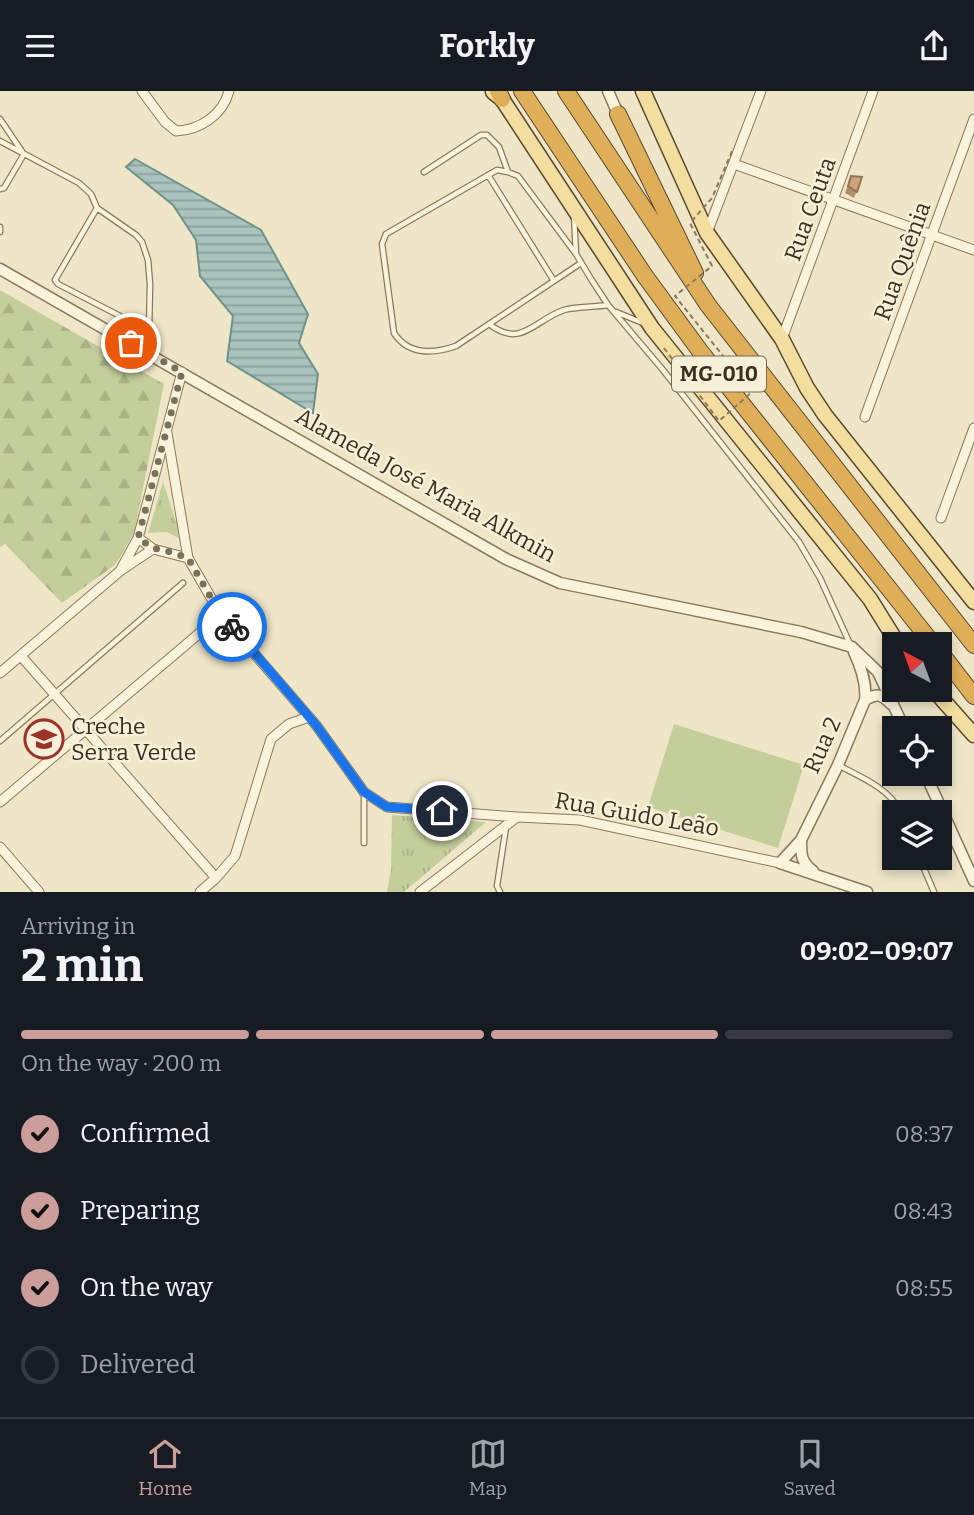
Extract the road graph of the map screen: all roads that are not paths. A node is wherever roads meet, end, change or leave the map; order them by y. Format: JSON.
{"nodes":[{"id":1,"x":142,"y":91,"type":"edge"},
{"id":2,"x":229,"y":91,"type":"edge"},
{"id":3,"x":522,"y":91,"type":"edge"},
{"id":4,"x":566,"y":91,"type":"edge"},
{"id":5,"x":608,"y":91,"type":"edge"},
{"id":6,"x":643,"y":91,"type":"edge"},
{"id":7,"x":761,"y":91,"type":"edge"},
{"id":8,"x":873,"y":91,"type":"edge"},
{"id":9,"x":497,"y":94,"type":"edge"},
{"id":10,"x":618,"y":114,"type":"joint"},
{"id":11,"x":0,"y":119,"type":"edge"},
{"id":12,"x":974,"y":119,"type":"edge"},
{"id":13,"x":0,"y":141,"type":"edge"},
{"id":14,"x":24,"y":154,"type":"junction"},
{"id":15,"x":734,"y":164,"type":"junction"},
{"id":16,"x":508,"y":171,"type":"junction"},
{"id":17,"x":424,"y":172,"type":"dead end"},
{"id":18,"x":488,"y":175,"type":"junction"},
{"id":19,"x":0,"y":189,"type":"edge"},
{"id":20,"x":834,"y":200,"type":"junction"},
{"id":21,"x":97,"y":208,"type":"junction"},
{"id":22,"x":574,"y":212,"type":"junction"},
{"id":23,"x":707,"y":233,"type":"junction"},
{"id":24,"x":933,"y":235,"type":"junction"},
{"id":25,"x":974,"y":250,"type":"edge"},
{"id":26,"x":576,"y":254,"type":"junction"},
{"id":27,"x":581,"y":263,"type":"junction"},
{"id":28,"x":0,"y":269,"type":"edge"},
{"id":29,"x":554,"y":281,"type":"junction"},
{"id":30,"x":608,"y":305,"type":"junction"},
{"id":31,"x":708,"y":305,"type":"junction"},
{"id":32,"x":615,"y":312,"type":"junction"},
{"id":33,"x":489,"y":324,"type":"junction"},
{"id":34,"x":652,"y":328,"type":"junction"},
{"id":35,"x":149,"y":331,"type":"junction"},
{"id":36,"x":782,"y":339,"type":"junction"},
{"id":37,"x":153,"y":356,"type":"junction"},
{"id":38,"x":182,"y":372,"type":"junction"},
{"id":39,"x":865,"y":417,"type":"dead end"},
{"id":40,"x":974,"y":428,"type":"edge"},
{"id":41,"x":167,"y":433,"type":"junction"},
{"id":42,"x":155,"y":475,"type":"junction"},
{"id":43,"x":174,"y":481,"type":"junction"},
{"id":44,"x":941,"y":518,"type":"dead end"},
{"id":45,"x":138,"y":538,"type":"junction"},
{"id":46,"x":153,"y":548,"type":"junction"},
{"id":47,"x":188,"y":558,"type":"junction"},
{"id":48,"x":120,"y":571,"type":"junction"},
{"id":49,"x":183,"y":583,"type":"dead end"},
{"id":50,"x":974,"y":602,"type":"edge"},
{"id":51,"x":221,"y":615,"type":"junction"},
{"id":52,"x":891,"y":632,"type":"edge"},
{"id":53,"x":923,"y":632,"type":"edge"},
{"id":54,"x":974,"y":645,"type":"edge"},
{"id":55,"x":852,"y":647,"type":"junction"},
{"id":56,"x":21,"y":656,"type":"junction"},
{"id":57,"x":952,"y":668,"type":"edge"},
{"id":58,"x":0,"y":673,"type":"edge"},
{"id":59,"x":54,"y":693,"type":"junction"},
{"id":60,"x":974,"y":696,"type":"edge"},
{"id":61,"x":864,"y":700,"type":"junction"},
{"id":62,"x":945,"y":702,"type":"edge"},
{"id":63,"x":895,"y":708,"type":"junction"},
{"id":64,"x":899,"y":716,"type":"edge"},
{"id":65,"x":309,"y":717,"type":"junction"},
{"id":66,"x":86,"y":730,"type":"junction"},
{"id":67,"x":974,"y":735,"type":"edge"},
{"id":68,"x":0,"y":741,"type":"edge"},
{"id":69,"x":838,"y":765,"type":"junction"},
{"id":70,"x":931,"y":786,"type":"edge"},
{"id":71,"x":364,"y":792,"type":"junction"},
{"id":72,"x":891,"y":800,"type":"edge"},
{"id":73,"x":0,"y":802,"type":"edge"},
{"id":74,"x":516,"y":817,"type":"junction"},
{"id":75,"x":506,"y":826,"type":"junction"},
{"id":76,"x":801,"y":840,"type":"junction"},
{"id":77,"x":364,"y":842,"type":"dead end"},
{"id":78,"x":0,"y":847,"type":"edge"},
{"id":79,"x":780,"y":863,"type":"junction"},
{"id":80,"x":925,"y":870,"type":"edge"},
{"id":81,"x":817,"y":875,"type":"junction"},
{"id":82,"x":216,"y":878,"type":"junction"},
{"id":83,"x":974,"y":881,"type":"edge"},
{"id":84,"x":39,"y":892,"type":"edge"},
{"id":85,"x":200,"y":892,"type":"edge"},
{"id":86,"x":420,"y":892,"type":"edge"},
{"id":87,"x":500,"y":892,"type":"edge"},
{"id":88,"x":867,"y":892,"type":"edge"},
{"id":89,"x":934,"y":892,"type":"edge"}],
"edges":[{"from":1,"to":2,"type":"street"},
{"from":3,"to":53,"type":"highway","number":"MG-010"},
{"from":4,"to":31,"type":"highway","number":"MG-010"},
{"from":5,"to":10,"type":"street"},
{"from":6,"to":23,"type":"main road","number":"MG-010"},
{"from":7,"to":15,"type":"street"},
{"from":8,"to":20,"type":"street","name":"Rua Ceuta"},
{"from":9,"to":22,"type":"main road","number":"MG-010"},
{"from":10,"to":31,"type":"highway"},
{"from":11,"to":14,"type":"lane"},
{"from":12,"to":24,"type":"street","name":"Rua Quênia"},
{"from":13,"to":14,"type":"lane"},
{"from":14,"to":19,"type":"lane"},
{"from":14,"to":21,"type":"lane"},
{"from":15,"to":20,"type":"street"},
{"from":15,"to":23,"type":"street"},
{"from":16,"to":17,"type":"lane"},
{"from":16,"to":18,"type":"lane"},
{"from":16,"to":26,"type":"lane"},
{"from":18,"to":29,"type":"lane"},
{"from":18,"to":33,"type":"lane"},
{"from":20,"to":24,"type":"street"},
{"from":20,"to":36,"type":"street","name":"Rua Ceuta"},
{"from":21,"to":35,"type":"lane"},
{"from":21,"to":35,"type":"lane"},
{"from":22,"to":26,"type":"lane"},
{"from":22,"to":34,"type":"main road","number":"MG-010"},
{"from":23,"to":36,"type":"main road","number":"MG-010"},
{"from":24,"to":25,"type":"street"},
{"from":24,"to":39,"type":"street","name":"Rua Quênia"},
{"from":26,"to":27,"type":"lane"},
{"from":27,"to":29,"type":"lane"},
{"from":27,"to":30,"type":"lane"},
{"from":28,"to":37,"type":"street","name":"Alameda José Maria Alkmin"},
{"from":29,"to":33,"type":"lane"},
{"from":30,"to":32,"type":"lane"},
{"from":30,"to":33,"type":"lane"},
{"from":31,"to":54,"type":"highway","number":"MG-010"},
{"from":32,"to":34,"type":"lane"},
{"from":32,"to":55,"type":"lane"},
{"from":34,"to":52,"type":"main road","number":"MG-010"},
{"from":35,"to":37,"type":"lane"},
{"from":36,"to":50,"type":"main road","number":"MG-010"},
{"from":37,"to":38,"type":"street","name":"Alameda José Maria Alkmin"},
{"from":38,"to":41,"type":"street"},
{"from":38,"to":55,"type":"street","name":"Alameda José Maria Alkmin"},
{"from":40,"to":44,"type":"street"},
{"from":41,"to":42,"type":"street"},
{"from":41,"to":43,"type":"street"},
{"from":42,"to":43,"type":"street"},
{"from":42,"to":45,"type":"street"},
{"from":43,"to":47,"type":"street"},
{"from":45,"to":46,"type":"street"},
{"from":45,"to":48,"type":"street"},
{"from":46,"to":47,"type":"street"},
{"from":46,"to":48,"type":"street"},
{"from":47,"to":51,"type":"street"},
{"from":48,"to":56,"type":"street"},
{"from":49,"to":59,"type":"lane"},
{"from":51,"to":65,"type":"street"},
{"from":51,"to":66,"type":"street"},
{"from":55,"to":61,"type":"street"},
{"from":55,"to":63,"type":"street","name":"Alameda José Maria Alkmin"},
{"from":56,"to":58,"type":"street"},
{"from":56,"to":59,"type":"street"},
{"from":57,"to":60,"type":"highway"},
{"from":59,"to":66,"type":"street"},
{"from":59,"to":68,"type":"lane"},
{"from":61,"to":63,"type":"street","name":"Rua 2"},
{"from":61,"to":69,"type":"street","name":"Rua 2"},
{"from":62,"to":67,"type":"main road"},
{"from":63,"to":64,"type":"street","name":"Alameda José Maria Alkmin"},
{"from":65,"to":71,"type":"street"},
{"from":65,"to":82,"type":"street"},
{"from":66,"to":73,"type":"street"},
{"from":66,"to":82,"type":"street"},
{"from":69,"to":72,"type":"lane"},
{"from":69,"to":76,"type":"street","name":"Rua 2"},
{"from":70,"to":83,"type":"street"},
{"from":71,"to":74,"type":"street","name":"Rua Guido Leão"},
{"from":71,"to":77,"type":"lane"},
{"from":74,"to":75,"type":"street"},
{"from":74,"to":79,"type":"street","name":"Rua Guido Leão"},
{"from":75,"to":86,"type":"street"},
{"from":75,"to":87,"type":"lane"},
{"from":76,"to":79,"type":"street","name":"Rua 2"},
{"from":76,"to":81,"type":"street"},
{"from":78,"to":84,"type":"street"},
{"from":79,"to":81,"type":"street","name":"Rua Guido Leão"},
{"from":80,"to":89,"type":"lane"},
{"from":81,"to":88,"type":"street","name":"Rua Guido Leão"},
{"from":82,"to":85,"type":"street"}]}
